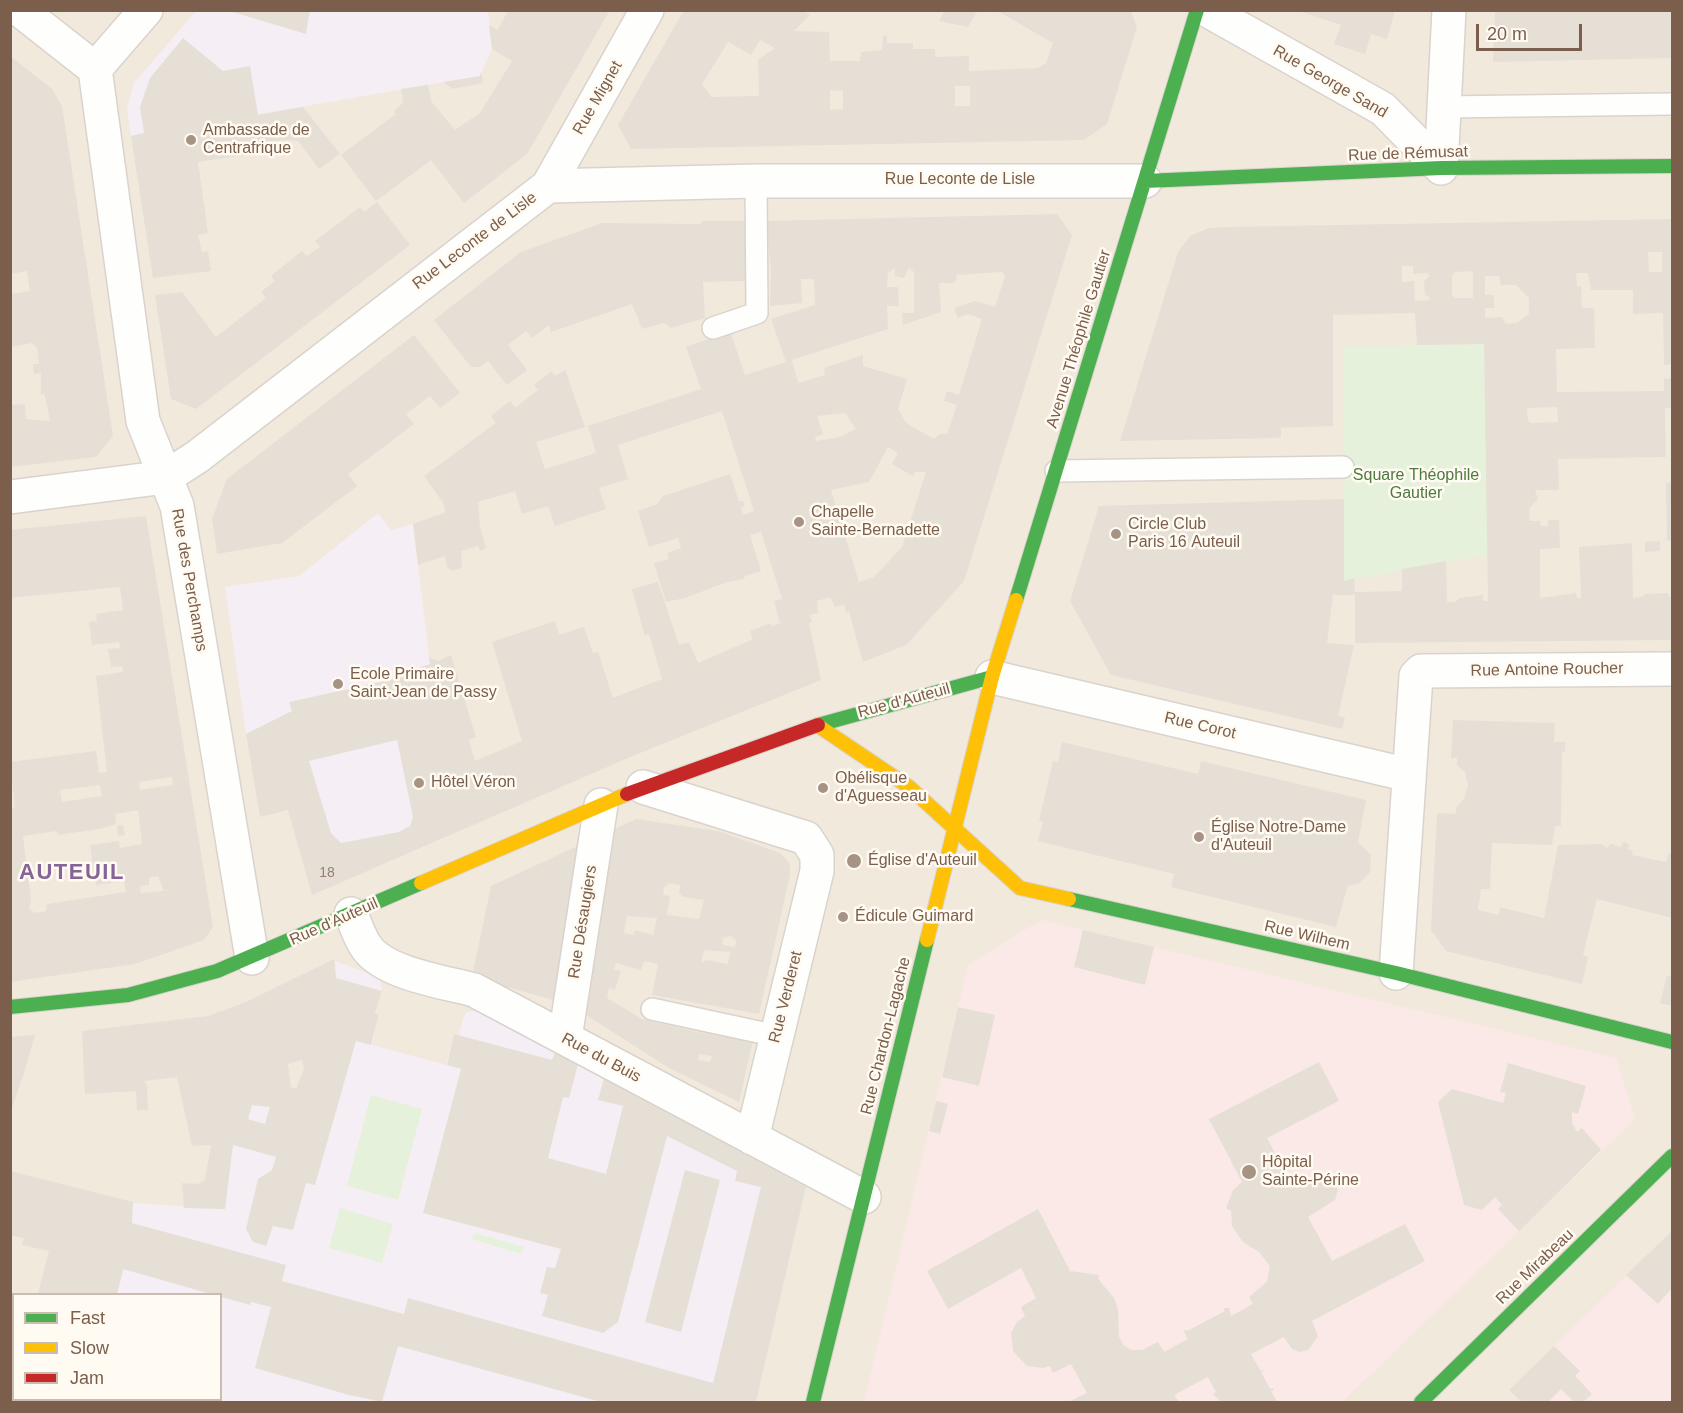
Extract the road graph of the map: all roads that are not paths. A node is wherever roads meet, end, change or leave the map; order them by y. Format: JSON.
{"nodes":[{"id":1,"x":20,"y":10,"type":"edge"},
{"id":2,"x":146,"y":10,"type":"edge"},
{"id":3,"x":647,"y":10,"type":"edge"},
{"id":4,"x":1197,"y":10,"type":"edge"},
{"id":5,"x":1207,"y":10,"type":"edge"},
{"id":6,"x":1449,"y":10,"type":"edge"},
{"id":7,"x":95,"y":69,"type":"junction"},
{"id":8,"x":1672,"y":104,"type":"edge"},
{"id":9,"x":1444,"y":107,"type":"junction"},
{"id":10,"x":1672,"y":166,"type":"edge"},
{"id":11,"x":1441,"y":168,"type":"junction"},
{"id":12,"x":756,"y":181,"type":"junction"},
{"id":13,"x":1145,"y":181,"type":"junction"},
{"id":14,"x":548,"y":186,"type":"junction"},
{"id":15,"x":713,"y":328,"type":"dead end"},
{"id":16,"x":1343,"y":467,"type":"dead end"},
{"id":17,"x":1056,"y":471,"type":"junction"},
{"id":18,"x":166,"y":477,"type":"junction"},
{"id":19,"x":10,"y":497,"type":"edge"},
{"id":20,"x":1672,"y":669,"type":"edge"},
{"id":21,"x":992,"y":678,"type":"junction"},
{"id":22,"x":817,"y":725,"type":"junction"},
{"id":23,"x":1409,"y":775,"type":"junction"},
{"id":24,"x":643,"y":787,"type":"junction"},
{"id":25,"x":601,"y":805,"type":"junction"},
{"id":26,"x":955,"y":828,"type":"junction"},
{"id":27,"x":351,"y":914,"type":"junction"},
{"id":28,"x":252,"y":958,"type":"junction"},
{"id":29,"x":1396,"y":973,"type":"junction"},
{"id":30,"x":10,"y":1007,"type":"edge"},
{"id":31,"x":652,"y":1008,"type":"dead end"},
{"id":32,"x":777,"y":1036,"type":"junction"},
{"id":33,"x":565,"y":1038,"type":"junction"},
{"id":34,"x":1672,"y":1042,"type":"edge"},
{"id":35,"x":752,"y":1138,"type":"junction"},
{"id":36,"x":1672,"y":1156,"type":"edge"},
{"id":37,"x":864,"y":1197,"type":"junction"},
{"id":38,"x":813,"y":1402,"type":"edge"},
{"id":39,"x":1421,"y":1402,"type":"edge"}],
"edges":[{"from":1,"to":7,"type":"street"},
{"from":2,"to":7,"type":"street"},
{"from":3,"to":14,"type":"street","name":"Rue Mignet"},
{"from":4,"to":13,"type":"street","name":"Avenue Théophile Gautier"},
{"from":5,"to":11,"type":"street","name":"Rue George Sand"},
{"from":6,"to":9,"type":"street"},
{"from":7,"to":18,"type":"street","name":"Rue des Perchamps"},
{"from":8,"to":9,"type":"lane"},
{"from":9,"to":11,"type":"street"},
{"from":10,"to":11,"type":"street","name":"Rue de Rémusat"},
{"from":11,"to":13,"type":"street","name":"Rue de Rémusat"},
{"from":12,"to":13,"type":"street","name":"Rue Leconte de Lisle"},
{"from":12,"to":14,"type":"street","name":"Rue Leconte de Lisle"},
{"from":12,"to":15,"type":"lane"},
{"from":13,"to":17,"type":"street","name":"Avenue Théophile Gautier"},
{"from":14,"to":18,"type":"street","name":"Rue Leconte de Lisle"},
{"from":16,"to":17,"type":"lane"},
{"from":17,"to":21,"type":"street","name":"Avenue Théophile Gautier"},
{"from":18,"to":19,"type":"street","name":"Rue Leconte de Lisle"},
{"from":18,"to":28,"type":"street","name":"Rue des Perchamps"},
{"from":20,"to":23,"type":"street","name":"Rue Antoine Roucher"},
{"from":21,"to":22,"type":"street","name":"Rue d'Auteuil"},
{"from":21,"to":23,"type":"street","name":"Rue Corot"},
{"from":21,"to":26,"type":"street","name":"Rue Chardon-Lagache"},
{"from":22,"to":24,"type":"street","name":"Rue d'Auteuil"},
{"from":22,"to":26,"type":"street"},
{"from":23,"to":29,"type":"street"},
{"from":24,"to":25,"type":"street","name":"Rue d'Auteuil"},
{"from":24,"to":32,"type":"street","name":"Rue Verderet"},
{"from":25,"to":27,"type":"street","name":"Rue d'Auteuil"},
{"from":25,"to":33,"type":"street","name":"Rue Désaugiers"},
{"from":26,"to":29,"type":"street","name":"Rue Wilhem"},
{"from":26,"to":37,"type":"street","name":"Rue Chardon-Lagache"},
{"from":27,"to":28,"type":"street","name":"Rue d'Auteuil"},
{"from":27,"to":33,"type":"street","name":"Rue du Buis"},
{"from":28,"to":30,"type":"street","name":"Rue d'Auteuil"},
{"from":29,"to":34,"type":"street","name":"Rue Wilhem"},
{"from":31,"to":32,"type":"lane"},
{"from":32,"to":35,"type":"street","name":"Rue Verderet"},
{"from":33,"to":35,"type":"street","name":"Rue du Buis"},
{"from":35,"to":37,"type":"street","name":"Rue du Buis"},
{"from":36,"to":39,"type":"street","name":"Rue Mirabeau"},
{"from":37,"to":38,"type":"street","name":"Rue Chardon-Lagache"}]}
